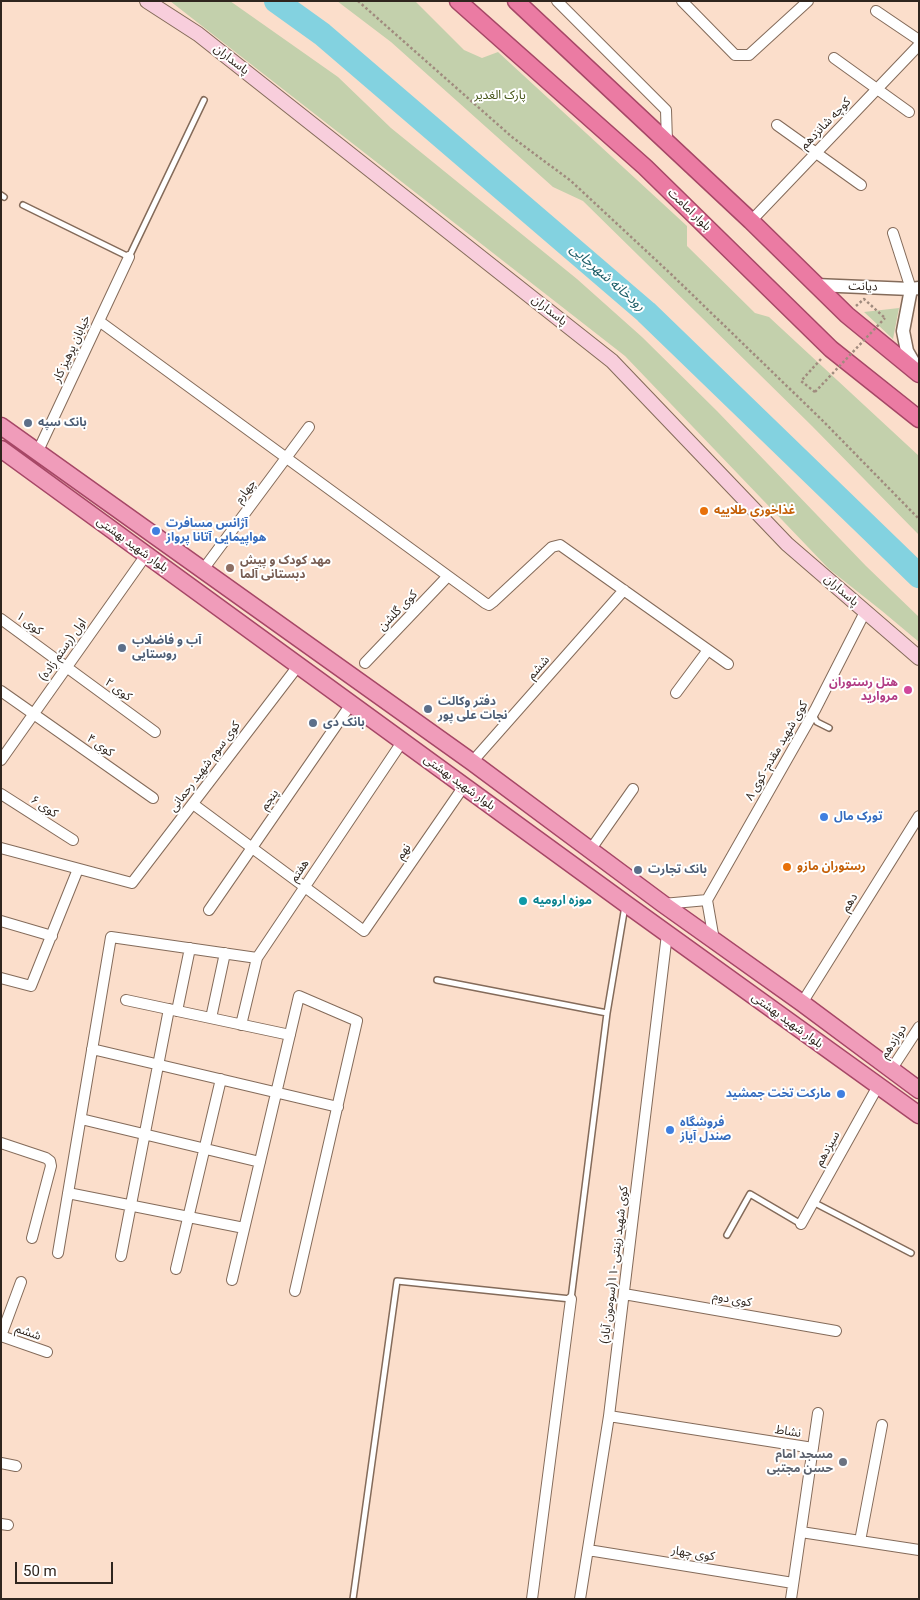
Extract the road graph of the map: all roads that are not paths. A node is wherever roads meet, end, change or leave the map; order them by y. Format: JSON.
{"nodes":[{"id":1,"x":148,"y":1,"type":"edge"},
{"id":2,"x":458,"y":1,"type":"edge"},
{"id":3,"x":516,"y":1,"type":"edge"},
{"id":4,"x":557,"y":1,"type":"edge"},
{"id":5,"x":682,"y":1,"type":"edge"},
{"id":6,"x":808,"y":1,"type":"edge"},
{"id":7,"x":876,"y":11,"type":"dead end"},
{"id":8,"x":919,"y":40,"type":"edge"},
{"id":9,"x":919,"y":45,"type":"edge"},
{"id":10,"x":834,"y":58,"type":"dead end"},
{"id":11,"x":877,"y":89,"type":"junction"},
{"id":12,"x":204,"y":100,"type":"dead end"},
{"id":13,"x":909,"y":112,"type":"dead end"},
{"id":14,"x":777,"y":125,"type":"dead end"},
{"id":15,"x":667,"y":142,"type":"junction"},
{"id":16,"x":816,"y":153,"type":"junction"},
{"id":17,"x":861,"y":185,"type":"dead end"},
{"id":18,"x":23,"y":205,"type":"dead end"},
{"id":19,"x":751,"y":221,"type":"junction"},
{"id":20,"x":892,"y":233,"type":"dead end"},
{"id":21,"x":129,"y":257,"type":"junction"},
{"id":22,"x":816,"y":285,"type":"junction"},
{"id":23,"x":915,"y":289,"type":"edge"},
{"id":24,"x":99,"y":321,"type":"junction"},
{"id":25,"x":919,"y":372,"type":"edge"},
{"id":26,"x":919,"y":419,"type":"edge"},
{"id":27,"x":1,"y":426,"type":"edge"},
{"id":28,"x":309,"y":427,"type":"dead end"},
{"id":29,"x":1,"y":449,"type":"edge"},
{"id":30,"x":38,"y":451,"type":"junction"},
{"id":31,"x":288,"y":458,"type":"junction"},
{"id":32,"x":146,"y":555,"type":"junction"},
{"id":33,"x":202,"y":571,"type":"junction"},
{"id":34,"x":448,"y":576,"type":"junction"},
{"id":35,"x":624,"y":590,"type":"junction"},
{"id":36,"x":865,"y":612,"type":"junction"},
{"id":37,"x":1,"y":619,"type":"edge"},
{"id":38,"x":708,"y":650,"type":"junction"},
{"id":39,"x":919,"y":658,"type":"edge"},
{"id":40,"x":365,"y":663,"type":"dead end"},
{"id":41,"x":728,"y":664,"type":"dead end"},
{"id":42,"x":298,"y":666,"type":"junction"},
{"id":43,"x":66,"y":668,"type":"junction"},
{"id":44,"x":1,"y":691,"type":"edge"},
{"id":45,"x":676,"y":693,"type":"dead end"},
{"id":46,"x":351,"y":704,"type":"junction"},
{"id":47,"x":815,"y":710,"type":"junction"},
{"id":48,"x":33,"y":715,"type":"junction"},
{"id":49,"x":829,"y":728,"type":"dead end"},
{"id":50,"x":155,"y":732,"type":"dead end"},
{"id":51,"x":402,"y":742,"type":"junction"},
{"id":52,"x":1,"y":760,"type":"edge"},
{"id":53,"x":472,"y":762,"type":"junction"},
{"id":54,"x":464,"y":786,"type":"junction"},
{"id":55,"x":633,"y":789,"type":"dead end"},
{"id":56,"x":1,"y":794,"type":"edge"},
{"id":57,"x":153,"y":798,"type":"dead end"},
{"id":58,"x":192,"y":804,"type":"junction"},
{"id":59,"x":917,"y":822,"type":"edge"},
{"id":60,"x":73,"y":840,"type":"dead end"},
{"id":61,"x":1,"y":848,"type":"edge"},
{"id":62,"x":252,"y":848,"type":"junction"},
{"id":63,"x":591,"y":849,"type":"junction"},
{"id":64,"x":78,"y":869,"type":"junction"},
{"id":65,"x":304,"y":888,"type":"junction"},
{"id":66,"x":707,"y":900,"type":"junction"},
{"id":67,"x":626,"y":904,"type":"junction"},
{"id":68,"x":663,"y":904,"type":"junction"},
{"id":69,"x":209,"y":910,"type":"dead end"},
{"id":70,"x":1,"y":921,"type":"edge"},
{"id":71,"x":667,"y":934,"type":"junction"},
{"id":72,"x":52,"y":936,"type":"junction"},
{"id":73,"x":714,"y":940,"type":"junction"},
{"id":74,"x":190,"y":948,"type":"junction"},
{"id":75,"x":225,"y":954,"type":"junction"},
{"id":76,"x":257,"y":958,"type":"junction"},
{"id":77,"x":1,"y":978,"type":"edge"},
{"id":78,"x":437,"y":980,"type":"dead end"},
{"id":79,"x":126,"y":1000,"type":"dead end"},
{"id":80,"x":802,"y":1003,"type":"junction"},
{"id":81,"x":173,"y":1010,"type":"junction"},
{"id":82,"x":607,"y":1013,"type":"junction"},
{"id":83,"x":211,"y":1018,"type":"junction"},
{"id":84,"x":241,"y":1025,"type":"junction"},
{"id":85,"x":919,"y":1027,"type":"edge"},
{"id":86,"x":290,"y":1035,"type":"junction"},
{"id":87,"x":92,"y":1049,"type":"junction"},
{"id":88,"x":158,"y":1064,"type":"junction"},
{"id":89,"x":891,"y":1070,"type":"junction"},
{"id":90,"x":221,"y":1079,"type":"junction"},
{"id":91,"x":878,"y":1086,"type":"junction"},
{"id":92,"x":919,"y":1090,"type":"edge"},
{"id":93,"x":276,"y":1092,"type":"junction"},
{"id":94,"x":338,"y":1107,"type":"junction"},
{"id":95,"x":919,"y":1115,"type":"edge"},
{"id":96,"x":81,"y":1119,"type":"junction"},
{"id":97,"x":145,"y":1134,"type":"junction"},
{"id":98,"x":1,"y":1143,"type":"edge"},
{"id":99,"x":204,"y":1149,"type":"junction"},
{"id":100,"x":260,"y":1162,"type":"junction"},
{"id":101,"x":68,"y":1193,"type":"junction"},
{"id":102,"x":813,"y":1202,"type":"junction"},
{"id":103,"x":131,"y":1206,"type":"junction"},
{"id":104,"x":188,"y":1217,"type":"junction"},
{"id":105,"x":801,"y":1224,"type":"joint"},
{"id":106,"x":244,"y":1228,"type":"junction"},
{"id":107,"x":726,"y":1235,"type":"dead end"},
{"id":108,"x":32,"y":1238,"type":"dead end"},
{"id":109,"x":911,"y":1252,"type":"dead end"},
{"id":110,"x":58,"y":1253,"type":"dead end"},
{"id":111,"x":121,"y":1256,"type":"dead end"},
{"id":112,"x":176,"y":1269,"type":"dead end"},
{"id":113,"x":232,"y":1280,"type":"dead end"},
{"id":114,"x":21,"y":1282,"type":"dead end"},
{"id":115,"x":295,"y":1292,"type":"dead end"},
{"id":116,"x":624,"y":1294,"type":"junction"},
{"id":117,"x":571,"y":1299,"type":"junction"},
{"id":118,"x":836,"y":1331,"type":"dead end"},
{"id":119,"x":1,"y":1336,"type":"edge"},
{"id":120,"x":47,"y":1352,"type":"dead end"},
{"id":121,"x":818,"y":1413,"type":"dead end"},
{"id":122,"x":609,"y":1416,"type":"junction"},
{"id":123,"x":882,"y":1426,"type":"dead end"},
{"id":124,"x":812,"y":1448,"type":"junction"},
{"id":125,"x":1,"y":1463,"type":"edge"},
{"id":126,"x":16,"y":1466,"type":"dead end"},
{"id":127,"x":801,"y":1532,"type":"junction"},
{"id":128,"x":860,"y":1541,"type":"junction"},
{"id":129,"x":588,"y":1550,"type":"junction"},
{"id":130,"x":919,"y":1550,"type":"edge"},
{"id":131,"x":793,"y":1583,"type":"junction"},
{"id":132,"x":353,"y":1599,"type":"edge"},
{"id":133,"x":532,"y":1599,"type":"edge"},
{"id":134,"x":580,"y":1599,"type":"edge"},
{"id":135,"x":791,"y":1599,"type":"edge"}],
"edges":[{"from":1,"to":36,"type":"main road","name":"پاسداران"},
{"from":2,"to":26,"type":"highway","name":"بلوار امامت"},
{"from":3,"to":15,"type":"highway"},
{"from":4,"to":15,"type":"street"},
{"from":5,"to":6,"type":"street"},
{"from":7,"to":8,"type":"street"},
{"from":9,"to":11,"type":"street","name":"کوچه شانزدهم"},
{"from":10,"to":11,"type":"street"},
{"from":11,"to":13,"type":"street"},
{"from":11,"to":16,"type":"street","name":"کوچه شانزدهم"},
{"from":12,"to":21,"type":"lane"},
{"from":14,"to":16,"type":"street"},
{"from":15,"to":19,"type":"highway"},
{"from":16,"to":17,"type":"street"},
{"from":16,"to":19,"type":"street","name":"کوچه شانزدهم"},
{"from":18,"to":21,"type":"lane"},
{"from":19,"to":22,"type":"highway"},
{"from":20,"to":23,"type":"street"},
{"from":21,"to":24,"type":"street","name":"خیابان پرهیز کار"},
{"from":22,"to":23,"type":"street","name":"دیانت"},
{"from":22,"to":25,"type":"highway"},
{"from":23,"to":25,"type":"street"},
{"from":24,"to":30,"type":"street","name":"خیابان پرهیز کار"},
{"from":24,"to":31,"type":"street"},
{"from":27,"to":30,"type":"main road","name":"بلوار شهید بهشتی"},
{"from":28,"to":31,"type":"street","name":"چهارم"},
{"from":29,"to":32,"type":"main road","name":"بلوار شهید بهشتی"},
{"from":30,"to":33,"type":"main road","name":"بلوار شهید بهشتی"},
{"from":31,"to":33,"type":"street","name":"چهارم"},
{"from":31,"to":34,"type":"street"},
{"from":32,"to":42,"type":"main road","name":"بلوار شهید بهشتی"},
{"from":32,"to":43,"type":"street","name":"اول (رستم زاده)"},
{"from":33,"to":53,"type":"main road","name":"بلوار شهید بهشتی"},
{"from":34,"to":35,"type":"street"},
{"from":34,"to":40,"type":"street","name":"کوی گلشن"},
{"from":35,"to":38,"type":"street"},
{"from":35,"to":53,"type":"street","name":"ششم"},
{"from":36,"to":39,"type":"main road","name":"پاسداران"},
{"from":36,"to":47,"type":"street","name":"کوی شهید مقدم- کوی ۸"},
{"from":37,"to":43,"type":"street","name":"کوی ۱"},
{"from":38,"to":41,"type":"street"},
{"from":38,"to":45,"type":"street"},
{"from":42,"to":46,"type":"main road","name":"بلوار شهید بهشتی"},
{"from":42,"to":58,"type":"street","name":"کوی سوم شهید رحمانی"},
{"from":43,"to":48,"type":"street","name":"اول (رستم زاده)"},
{"from":43,"to":50,"type":"street","name":"کوی ۲"},
{"from":44,"to":48,"type":"street","name":"کوی ۴"},
{"from":46,"to":51,"type":"main road","name":"بلوار شهید بهشتی"},
{"from":46,"to":62,"type":"street","name":"پنجم"},
{"from":47,"to":49,"type":"lane"},
{"from":47,"to":66,"type":"street","name":"کوی شهید مقدم- کوی ۸"},
{"from":48,"to":52,"type":"street","name":"اول (رستم زاده)"},
{"from":48,"to":57,"type":"street","name":"کوی ۴"},
{"from":51,"to":54,"type":"main road","name":"بلوار شهید بهشتی"},
{"from":51,"to":65,"type":"street","name":"هفتم"},
{"from":53,"to":63,"type":"main road","name":"بلوار شهید بهشتی"},
{"from":54,"to":65,"type":"street","name":"نهم"},
{"from":54,"to":67,"type":"main road","name":"بلوار شهید بهشتی"},
{"from":55,"to":63,"type":"street"},
{"from":56,"to":60,"type":"street","name":"کوی ۶"},
{"from":58,"to":62,"type":"street"},
{"from":58,"to":64,"type":"street","name":"کوی سوم شهید رحمانی"},
{"from":59,"to":80,"type":"street","name":"دهم"},
{"from":61,"to":64,"type":"street"},
{"from":62,"to":65,"type":"street"},
{"from":62,"to":69,"type":"street","name":"پنجم"},
{"from":63,"to":68,"type":"main road","name":"بلوار شهید بهشتی"},
{"from":64,"to":72,"type":"street"},
{"from":65,"to":76,"type":"street","name":"هفتم"},
{"from":66,"to":68,"type":"street"},
{"from":66,"to":73,"type":"street"},
{"from":67,"to":71,"type":"main road","name":"بلوار شهید بهشتی"},
{"from":67,"to":82,"type":"lane"},
{"from":68,"to":73,"type":"main road","name":"بلوار شهید بهشتی"},
{"from":70,"to":72,"type":"street"},
{"from":71,"to":91,"type":"main road","name":"بلوار شهید بهشتی"},
{"from":71,"to":116,"type":"street","name":"کوی شهید زینتی -۱۱(سومون آباد)"},
{"from":72,"to":77,"type":"street"},
{"from":73,"to":80,"type":"main road","name":"بلوار شهید بهشتی"},
{"from":74,"to":75,"type":"street"},
{"from":74,"to":81,"type":"street"},
{"from":74,"to":87,"type":"street"},
{"from":75,"to":76,"type":"street"},
{"from":75,"to":83,"type":"street"},
{"from":76,"to":84,"type":"street","name":"هفتم"},
{"from":78,"to":82,"type":"lane"},
{"from":79,"to":81,"type":"street"},
{"from":80,"to":89,"type":"main road","name":"بلوار شهید بهشتی"},
{"from":81,"to":83,"type":"street"},
{"from":81,"to":88,"type":"street"},
{"from":82,"to":117,"type":"lane"},
{"from":83,"to":84,"type":"street"},
{"from":84,"to":86,"type":"street"},
{"from":85,"to":89,"type":"street","name":"دوازدهم"},
{"from":86,"to":93,"type":"street"},
{"from":86,"to":94,"type":"street"},
{"from":87,"to":88,"type":"street"},
{"from":87,"to":96,"type":"street"},
{"from":88,"to":90,"type":"street"},
{"from":88,"to":97,"type":"street"},
{"from":89,"to":92,"type":"main road","name":"بلوار شهید بهشتی"},
{"from":90,"to":93,"type":"street"},
{"from":90,"to":99,"type":"street"},
{"from":91,"to":95,"type":"main road","name":"بلوار شهید بهشتی"},
{"from":91,"to":102,"type":"street","name":"سیزدهم"},
{"from":93,"to":94,"type":"street"},
{"from":93,"to":100,"type":"street"},
{"from":94,"to":115,"type":"street"},
{"from":96,"to":97,"type":"street"},
{"from":96,"to":101,"type":"street"},
{"from":97,"to":99,"type":"street"},
{"from":97,"to":103,"type":"street"},
{"from":98,"to":108,"type":"street"},
{"from":99,"to":100,"type":"street"},
{"from":99,"to":104,"type":"street"},
{"from":100,"to":106,"type":"street"},
{"from":101,"to":103,"type":"street"},
{"from":101,"to":110,"type":"street"},
{"from":102,"to":105,"type":"street","name":"سیزدهم"},
{"from":102,"to":109,"type":"lane"},
{"from":103,"to":104,"type":"street"},
{"from":103,"to":111,"type":"street"},
{"from":104,"to":106,"type":"street"},
{"from":104,"to":112,"type":"street"},
{"from":105,"to":107,"type":"lane"},
{"from":106,"to":113,"type":"street"},
{"from":114,"to":119,"type":"street"},
{"from":116,"to":118,"type":"street","name":"کوی دوم"},
{"from":116,"to":122,"type":"street","name":"کوی شهید زینتی -۱۱(سومون آباد)"},
{"from":117,"to":132,"type":"lane"},
{"from":117,"to":133,"type":"street"},
{"from":119,"to":120,"type":"street","name":"ششم"},
{"from":121,"to":124,"type":"street"},
{"from":122,"to":124,"type":"street","name":"نشاط"},
{"from":122,"to":129,"type":"street","name":"کوی شهید زینتی -۱۱(سومون آباد)"},
{"from":123,"to":128,"type":"street"},
{"from":124,"to":127,"type":"street","name":"نشاط"},
{"from":125,"to":126,"type":"street"},
{"from":127,"to":128,"type":"street"},
{"from":127,"to":131,"type":"street","name":"نشاط"},
{"from":128,"to":130,"type":"street"},
{"from":129,"to":131,"type":"street","name":"کوی چهار"},
{"from":129,"to":134,"type":"street","name":"کوی شهید زینتی -۱۱(سومون آباد)"},
{"from":131,"to":135,"type":"street","name":"نشاط"}]}
